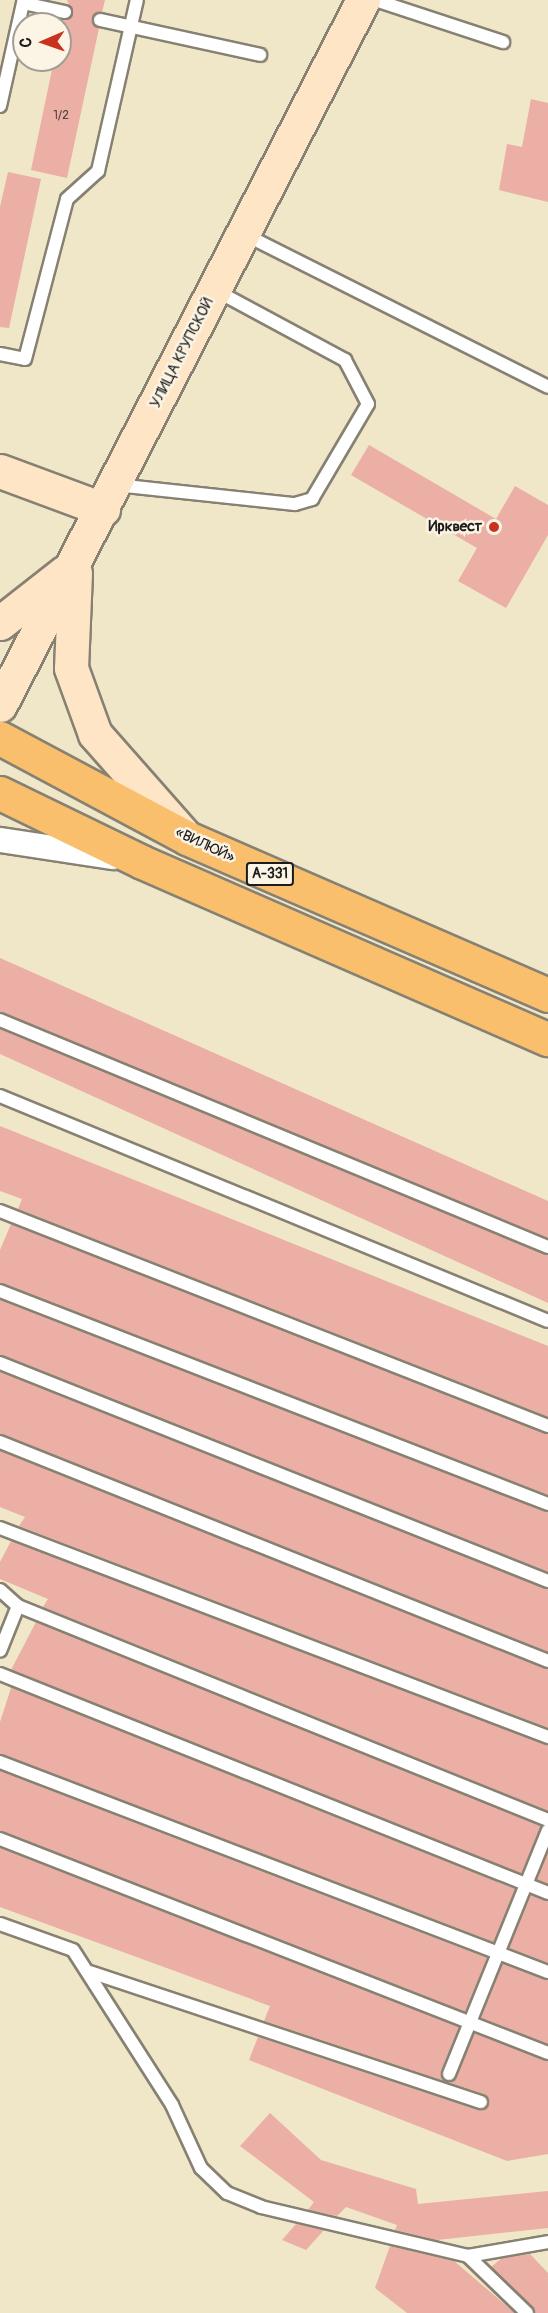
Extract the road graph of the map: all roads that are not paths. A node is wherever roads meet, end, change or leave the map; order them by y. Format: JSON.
{"nodes":[{"id":1,"x":137,"y":0,"type":"edge"},
{"id":2,"x":363,"y":0,"type":"edge"},
{"id":3,"x":375,"y":0,"type":"edge"},
{"id":4,"x":24,"y":2,"type":"edge"},
{"id":5,"x":65,"y":12,"type":"dead end"},
{"id":6,"x":100,"y":20,"type":"dead end"},
{"id":7,"x":132,"y":27,"type":"junction"},
{"id":8,"x":503,"y":42,"type":"dead end"},
{"id":9,"x":260,"y":55,"type":"dead end"},
{"id":10,"x":0,"y":106,"type":"edge"},
{"id":11,"x":243,"y":233,"type":"junction"},
{"id":12,"x":214,"y":290,"type":"junction"},
{"id":13,"x":0,"y":354,"type":"edge"},
{"id":14,"x":548,"y":387,"type":"edge"},
{"id":15,"x":0,"y":471,"type":"edge"},
{"id":16,"x":109,"y":496,"type":"junction"},
{"id":17,"x":75,"y":564,"type":"junction"},
{"id":18,"x":0,"y":623,"type":"edge"},
{"id":19,"x":0,"y":705,"type":"edge"},
{"id":20,"x":0,"y":738,"type":"edge"},
{"id":21,"x":0,"y":793,"type":"edge"},
{"id":22,"x":187,"y":838,"type":"junction"},
{"id":23,"x":0,"y":840,"type":"edge"},
{"id":24,"x":142,"y":862,"type":"junction"},
{"id":25,"x":548,"y":995,"type":"edge"},
{"id":26,"x":0,"y":1020,"type":"edge"},
{"id":27,"x":548,"y":1039,"type":"edge"},
{"id":28,"x":0,"y":1096,"type":"edge"},
{"id":29,"x":0,"y":1211,"type":"edge"},
{"id":30,"x":548,"y":1247,"type":"edge"},
{"id":31,"x":0,"y":1291,"type":"edge"},
{"id":32,"x":548,"y":1321,"type":"edge"},
{"id":33,"x":0,"y":1363,"type":"edge"},
{"id":34,"x":548,"y":1426,"type":"edge"},
{"id":35,"x":0,"y":1442,"type":"edge"},
{"id":36,"x":548,"y":1504,"type":"edge"},
{"id":37,"x":0,"y":1528,"type":"edge"},
{"id":38,"x":548,"y":1581,"type":"edge"},
{"id":39,"x":0,"y":1590,"type":"edge"},
{"id":40,"x":18,"y":1606,"type":"junction"},
{"id":41,"x":0,"y":1651,"type":"edge"},
{"id":42,"x":548,"y":1661,"type":"edge"},
{"id":43,"x":0,"y":1674,"type":"edge"},
{"id":44,"x":548,"y":1737,"type":"edge"},
{"id":45,"x":0,"y":1762,"type":"edge"},
{"id":46,"x":548,"y":1820,"type":"edge"},
{"id":47,"x":548,"y":1830,"type":"edge"},
{"id":48,"x":0,"y":1839,"type":"edge"},
{"id":49,"x":526,"y":1884,"type":"junction"},
{"id":50,"x":548,"y":1893,"type":"edge"},
{"id":51,"x":0,"y":1924,"type":"edge"},
{"id":52,"x":498,"y":1953,"type":"junction"},
{"id":53,"x":90,"y":1972,"type":"junction"},
{"id":54,"x":548,"y":1972,"type":"edge"},
{"id":55,"x":470,"y":2022,"type":"junction"},
{"id":56,"x":548,"y":2053,"type":"edge"},
{"id":57,"x":449,"y":2074,"type":"dead end"},
{"id":58,"x":481,"y":2102,"type":"dead end"},
{"id":59,"x":548,"y":2242,"type":"edge"},
{"id":60,"x":468,"y":2256,"type":"junction"},
{"id":61,"x":526,"y":2313,"type":"edge"}],
"edges":[{"from":1,"to":7,"type":"lane"},
{"from":2,"to":11,"type":"main road","name":"УЛИЦА КРУПСКОЙ"},
{"from":3,"to":8,"type":"lane"},
{"from":4,"to":5,"type":"lane"},
{"from":4,"to":10,"type":"lane"},
{"from":6,"to":7,"type":"lane"},
{"from":7,"to":9,"type":"lane"},
{"from":7,"to":13,"type":"lane"},
{"from":11,"to":12,"type":"main road","name":"УЛИЦА КРУПСКОЙ"},
{"from":11,"to":14,"type":"lane"},
{"from":12,"to":16,"type":"main road","name":"УЛИЦА КРУПСКОЙ"},
{"from":12,"to":16,"type":"lane"},
{"from":15,"to":16,"type":"main road"},
{"from":16,"to":17,"type":"main road","name":"УЛИЦА КРУПСКОЙ"},
{"from":17,"to":18,"type":"main road"},
{"from":17,"to":19,"type":"main road","name":"УЛИЦА КРУПСКОЙ"},
{"from":17,"to":22,"type":"main road"},
{"from":20,"to":22,"type":"highway","name":"«ВИЛЮЙ»","number":"А-331"},
{"from":21,"to":24,"type":"highway","number":"А-331"},
{"from":22,"to":25,"type":"highway","name":"«ВИЛЮЙ»","number":"А-331"},
{"from":23,"to":24,"type":"street"},
{"from":24,"to":27,"type":"highway","number":"А-331"},
{"from":26,"to":30,"type":"lane"},
{"from":28,"to":32,"type":"lane"},
{"from":29,"to":34,"type":"lane"},
{"from":31,"to":36,"type":"lane"},
{"from":33,"to":38,"type":"lane"},
{"from":35,"to":42,"type":"lane"},
{"from":37,"to":44,"type":"lane"},
{"from":39,"to":40,"type":"lane"},
{"from":40,"to":41,"type":"lane"},
{"from":40,"to":46,"type":"lane"},
{"from":43,"to":49,"type":"lane"},
{"from":45,"to":52,"type":"lane"},
{"from":47,"to":49,"type":"lane"},
{"from":48,"to":55,"type":"lane"},
{"from":49,"to":50,"type":"lane"},
{"from":49,"to":52,"type":"lane"},
{"from":51,"to":53,"type":"lane"},
{"from":52,"to":54,"type":"lane"},
{"from":52,"to":55,"type":"lane"},
{"from":53,"to":58,"type":"lane"},
{"from":53,"to":60,"type":"lane"},
{"from":55,"to":56,"type":"lane"},
{"from":55,"to":57,"type":"lane"},
{"from":59,"to":60,"type":"lane"},
{"from":60,"to":61,"type":"lane"}]}
